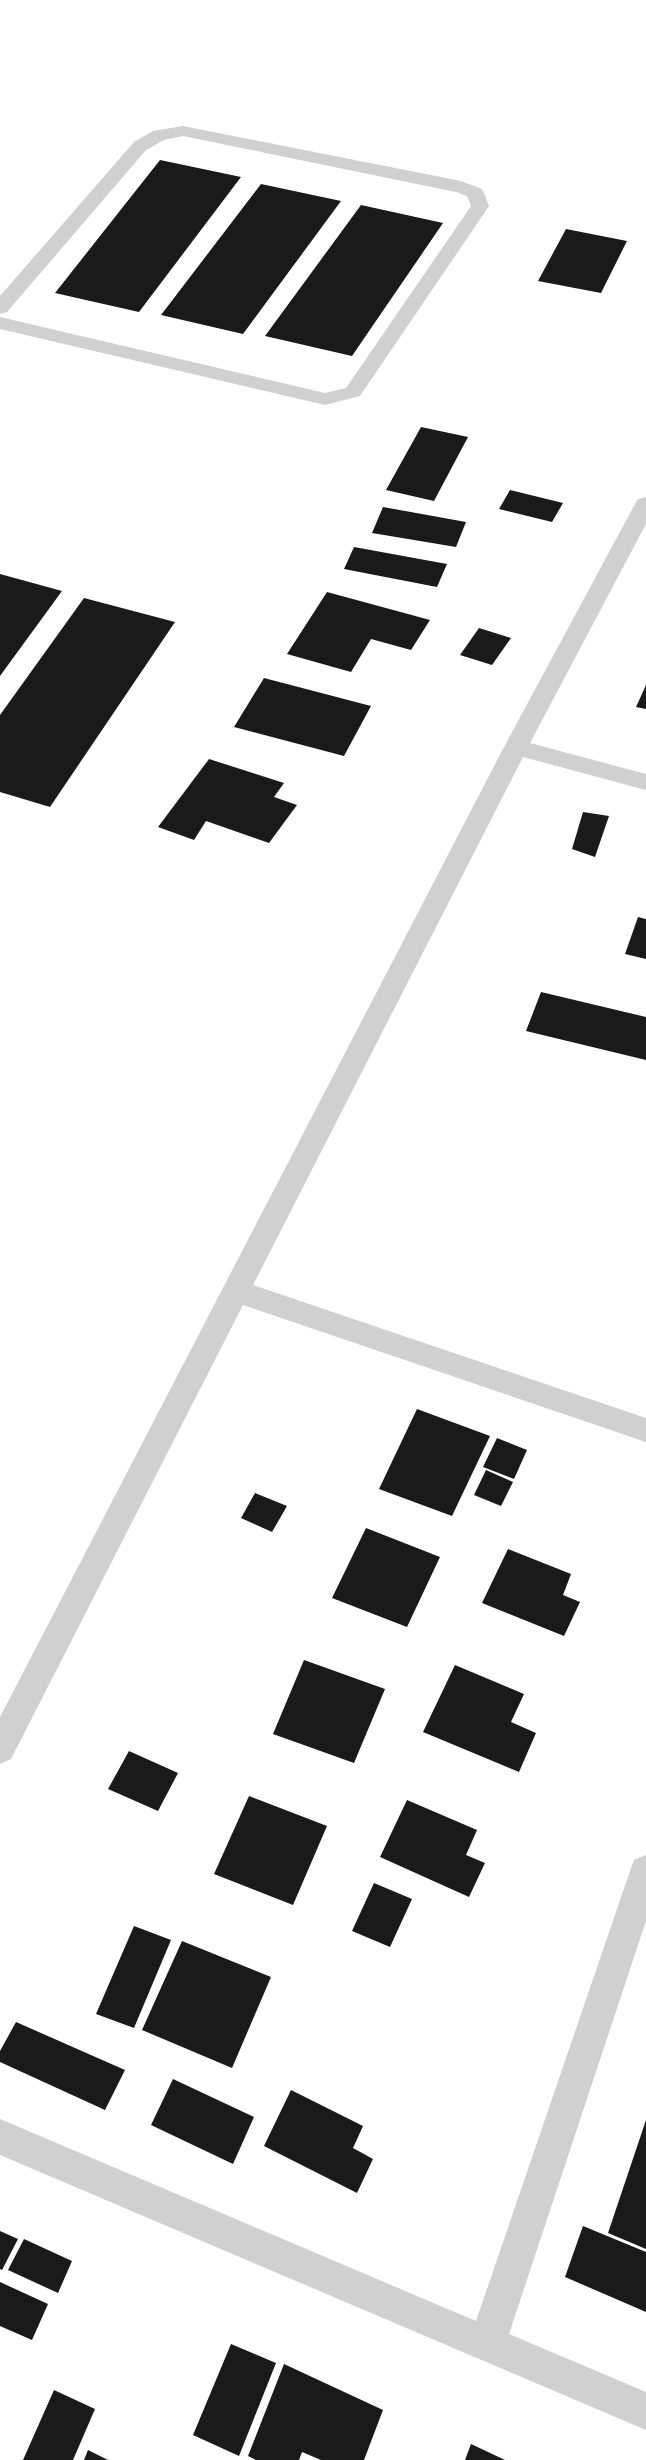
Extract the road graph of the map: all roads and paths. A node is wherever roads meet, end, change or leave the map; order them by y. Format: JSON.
{"nodes":[{"id":1,"x":0,"y":308,"type":"edge"},
{"id":2,"x":0,"y":323,"type":"edge"},
{"id":3,"x":646,"y":506,"type":"edge"},
{"id":4,"x":516,"y":747,"type":"junction"},
{"id":5,"x":646,"y":782,"type":"edge"},
{"id":6,"x":236,"y":1290,"type":"junction"},
{"id":7,"x":646,"y":1430,"type":"edge"},
{"id":8,"x":0,"y":1749,"type":"edge"},
{"id":9,"x":646,"y":1871,"type":"edge"},
{"id":10,"x":0,"y":2138,"type":"edge"},
{"id":11,"x":487,"y":2344,"type":"junction"},
{"id":12,"x":646,"y":2411,"type":"edge"}],
"edges":[{"from":1,"to":2,"type":"street"},
{"from":3,"to":4,"type":"street"},
{"from":4,"to":5,"type":"street"},
{"from":4,"to":6,"type":"street"},
{"from":6,"to":7,"type":"street"},
{"from":6,"to":8,"type":"street"},
{"from":9,"to":11,"type":"street"},
{"from":10,"to":11,"type":"street"},
{"from":11,"to":12,"type":"street"}]}
